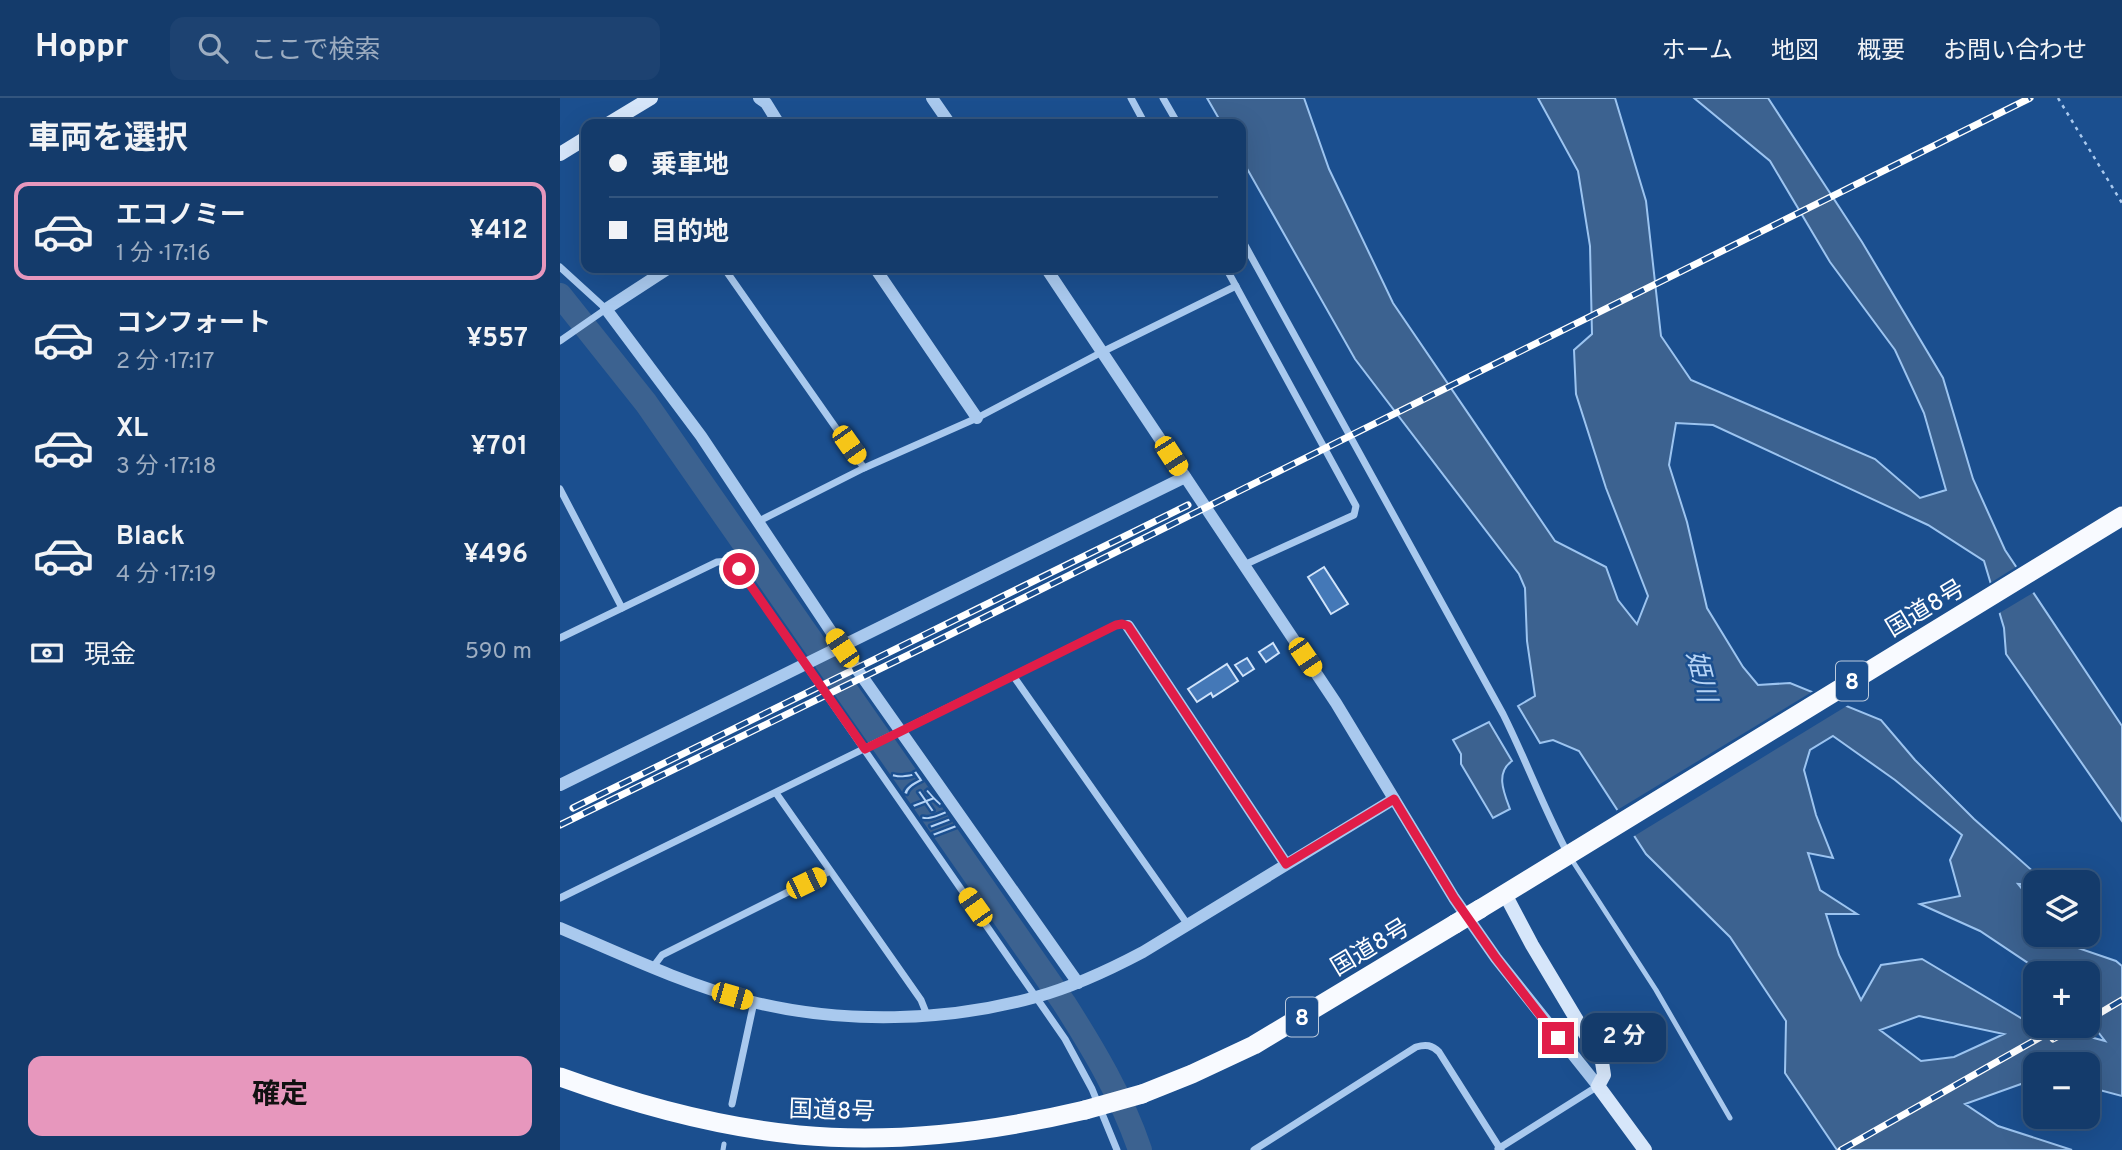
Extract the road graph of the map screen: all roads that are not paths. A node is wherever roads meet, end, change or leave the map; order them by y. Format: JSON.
{"nodes":[{"id":1,"x":651,"y":98,"type":"edge"},
{"id":2,"x":759,"y":98,"type":"edge"},
{"id":3,"x":932,"y":98,"type":"edge"},
{"id":4,"x":1130,"y":98,"type":"edge"},
{"id":5,"x":1163,"y":98,"type":"edge"},
{"id":6,"x":616,"y":119,"type":"edge"},
{"id":7,"x":776,"y":119,"type":"edge"},
{"id":8,"x":947,"y":119,"type":"edge"},
{"id":9,"x":1142,"y":119,"type":"edge"},
{"id":10,"x":1175,"y":119,"type":"edge"},
{"id":11,"x":581,"y":141,"type":"edge"},
{"id":12,"x":560,"y":154,"type":"edge"},
{"id":13,"x":1246,"y":247,"type":"edge"},
{"id":14,"x":560,"y":267,"type":"edge"},
{"id":15,"x":661,"y":273,"type":"edge"},
{"id":16,"x":728,"y":273,"type":"edge"},
{"id":17,"x":878,"y":273,"type":"edge"},
{"id":18,"x":1049,"y":273,"type":"edge"},
{"id":19,"x":1229,"y":273,"type":"edge"},
{"id":20,"x":1236,"y":286,"type":"junction"},
{"id":21,"x":607,"y":309,"type":"junction"},
{"id":22,"x":560,"y":341,"type":"edge"},
{"id":23,"x":1102,"y":352,"type":"junction"},
{"id":24,"x":977,"y":418,"type":"junction"},
{"id":25,"x":864,"y":468,"type":"junction"},
{"id":26,"x":1185,"y":477,"type":"junction"},
{"id":27,"x":560,"y":489,"type":"edge"},
{"id":28,"x":569,"y":505,"type":"junction"},
{"id":29,"x":560,"y":509,"type":"edge"},
{"id":30,"x":2122,"y":516,"type":"edge"},
{"id":31,"x":756,"y":522,"type":"junction"},
{"id":32,"x":1243,"y":565,"type":"junction"},
{"id":33,"x":622,"y":608,"type":"junction"},
{"id":34,"x":1128,"y":626,"type":"joint"},
{"id":35,"x":560,"y":638,"type":"edge"},
{"id":36,"x":842,"y":648,"type":"junction"},
{"id":37,"x":806,"y":666,"type":"junction"},
{"id":38,"x":1014,"y":677,"type":"junction"},
{"id":39,"x":900,"y":731,"type":"junction"},
{"id":40,"x":865,"y":749,"type":"junction"},
{"id":41,"x":560,"y":785,"type":"edge"},
{"id":42,"x":776,"y":793,"type":"junction"},
{"id":43,"x":1394,"y":799,"type":"junction"},
{"id":44,"x":1568,"y":855,"type":"junction"},
{"id":45,"x":1286,"y":864,"type":"junction"},
{"id":46,"x":830,"y":871,"type":"junction"},
{"id":47,"x":1513,"y":889,"type":"junction"},
{"id":48,"x":560,"y":898,"type":"edge"},
{"id":49,"x":1188,"y":925,"type":"junction"},
{"id":50,"x":560,"y":928,"type":"edge"},
{"id":51,"x":653,"y":967,"type":"junction"},
{"id":52,"x":1078,"y":983,"type":"junction"},
{"id":53,"x":1037,"y":997,"type":"junction"},
{"id":54,"x":754,"y":1002,"type":"junction"},
{"id":55,"x":927,"y":1015,"type":"junction"},
{"id":56,"x":560,"y":1077,"type":"edge"},
{"id":57,"x":1598,"y":1086,"type":"junction"},
{"id":58,"x":732,"y":1104,"type":"dead end"},
{"id":59,"x":1730,"y":1118,"type":"dead end"},
{"id":60,"x":1499,"y":1149,"type":"edge"},
{"id":61,"x":1117,"y":1150,"type":"edge"},
{"id":62,"x":1254,"y":1150,"type":"edge"},
{"id":63,"x":1645,"y":1150,"type":"edge"}],
"edges":[{"from":1,"to":6,"type":"main road"},
{"from":2,"to":7,"type":"street"},
{"from":3,"to":8,"type":"street"},
{"from":4,"to":9,"type":"street"},
{"from":5,"to":10,"type":"street"},
{"from":11,"to":12,"type":"main road"},
{"from":13,"to":44,"type":"street"},
{"from":14,"to":21,"type":"street"},
{"from":15,"to":21,"type":"street"},
{"from":16,"to":25,"type":"street"},
{"from":17,"to":24,"type":"street"},
{"from":18,"to":23,"type":"street"},
{"from":19,"to":20,"type":"street"},
{"from":20,"to":23,"type":"street"},
{"from":20,"to":32,"type":"street"},
{"from":21,"to":22,"type":"street"},
{"from":21,"to":31,"type":"street"},
{"from":23,"to":24,"type":"street"},
{"from":23,"to":26,"type":"street"},
{"from":24,"to":25,"type":"street"},
{"from":25,"to":31,"type":"street"},
{"from":26,"to":32,"type":"street"},
{"from":26,"to":36,"type":"street"},
{"from":27,"to":28,"type":"street"},
{"from":28,"to":29,"type":"street"},
{"from":28,"to":33,"type":"street"},
{"from":30,"to":44,"type":"highway","name":"国道8号","number":"8"},
{"from":31,"to":36,"type":"street"},
{"from":32,"to":43,"type":"street"},
{"from":33,"to":35,"type":"street"},
{"from":33,"to":37,"type":"street"},
{"from":34,"to":38,"type":"street"},
{"from":34,"to":45,"type":"street"},
{"from":36,"to":37,"type":"street"},
{"from":36,"to":39,"type":"street"},
{"from":37,"to":40,"type":"street"},
{"from":37,"to":41,"type":"street"},
{"from":38,"to":39,"type":"street"},
{"from":38,"to":49,"type":"street"},
{"from":39,"to":40,"type":"street"},
{"from":39,"to":52,"type":"street"},
{"from":40,"to":42,"type":"street"},
{"from":40,"to":53,"type":"street"},
{"from":42,"to":46,"type":"street"},
{"from":42,"to":48,"type":"street"},
{"from":43,"to":45,"type":"street"},
{"from":43,"to":57,"type":"street"},
{"from":44,"to":47,"type":"highway","name":"国道8号","number":"8"},
{"from":44,"to":59,"type":"lane"},
{"from":45,"to":49,"type":"street"},
{"from":46,"to":51,"type":"street"},
{"from":46,"to":55,"type":"street"},
{"from":47,"to":56,"type":"highway","name":"国道8号","number":"8","bridge":true},
{"from":47,"to":57,"type":"main road"},
{"from":49,"to":52,"type":"street"},
{"from":50,"to":51,"type":"street"},
{"from":51,"to":54,"type":"street"},
{"from":52,"to":53,"type":"street"},
{"from":53,"to":55,"type":"street"},
{"from":53,"to":61,"type":"street"},
{"from":54,"to":55,"type":"street"},
{"from":54,"to":58,"type":"street"},
{"from":57,"to":60,"type":"street"},
{"from":57,"to":63,"type":"main road"},
{"from":60,"to":62,"type":"street"}]}
